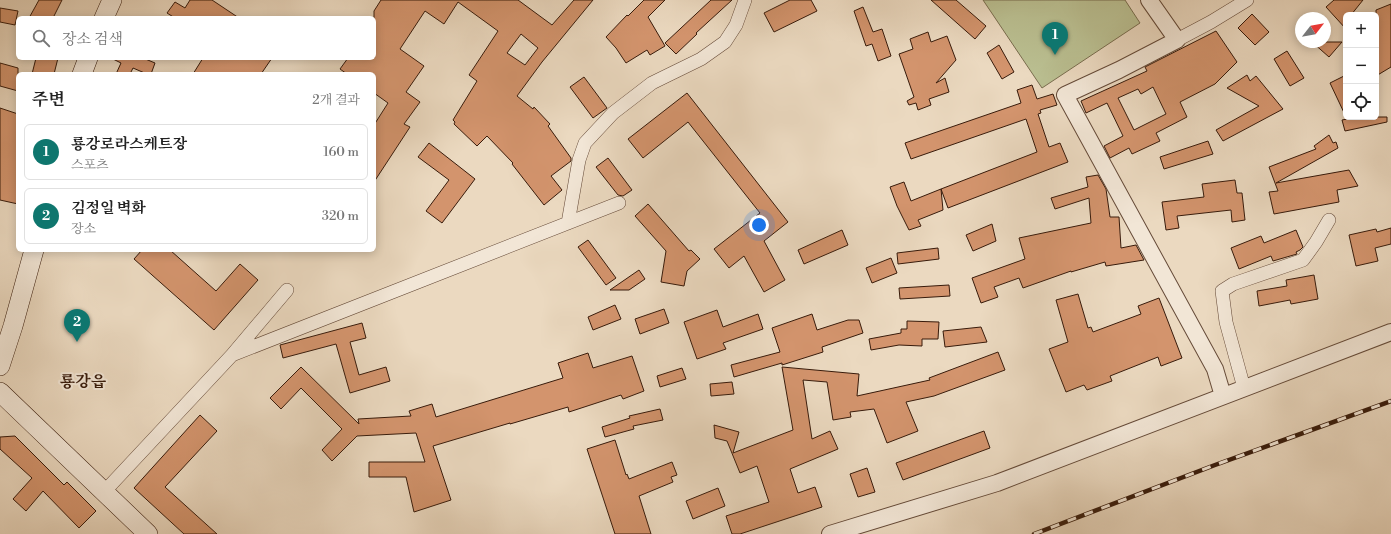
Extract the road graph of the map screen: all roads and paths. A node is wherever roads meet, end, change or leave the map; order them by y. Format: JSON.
{"nodes":[{"id":1,"x":112,"y":0,"type":"edge"},
{"id":2,"x":745,"y":0,"type":"edge"},
{"id":3,"x":1149,"y":0,"type":"edge"},
{"id":4,"x":1247,"y":0,"type":"edge"},
{"id":5,"x":105,"y":16,"type":"edge"},
{"id":6,"x":1177,"y":40,"type":"junction"},
{"id":7,"x":87,"y":60,"type":"edge"},
{"id":8,"x":83,"y":72,"type":"edge"},
{"id":9,"x":619,"y":203,"type":"dead end"},
{"id":10,"x":1329,"y":220,"type":"dead end"},
{"id":11,"x":568,"y":223,"type":"junction"},
{"id":12,"x":33,"y":252,"type":"edge"},
{"id":13,"x":287,"y":290,"type":"dead end"},
{"id":14,"x":1391,"y":332,"type":"edge"},
{"id":15,"x":232,"y":355,"type":"junction"},
{"id":16,"x":0,"y":366,"type":"edge"},
{"id":17,"x":1244,"y":388,"type":"junction"},
{"id":18,"x":0,"y":392,"type":"edge"},
{"id":19,"x":1223,"y":396,"type":"junction"},
{"id":20,"x":104,"y":492,"type":"junction"},
{"id":21,"x":148,"y":534,"type":"edge"},
{"id":22,"x":830,"y":534,"type":"edge"}],
"edges":[{"from":1,"to":5,"type":"main road"},
{"from":2,"to":11,"type":"street"},
{"from":3,"to":6,"type":"street"},
{"from":4,"to":6,"type":"street"},
{"from":6,"to":19,"type":"street"},
{"from":7,"to":8,"type":"main road"},
{"from":9,"to":11,"type":"street"},
{"from":10,"to":17,"type":"street"},
{"from":11,"to":15,"type":"street"},
{"from":12,"to":16,"type":"main road"},
{"from":13,"to":15,"type":"street"},
{"from":14,"to":17,"type":"street"},
{"from":15,"to":20,"type":"street"},
{"from":17,"to":19,"type":"street"},
{"from":18,"to":20,"type":"main road"},
{"from":19,"to":22,"type":"street"},
{"from":20,"to":21,"type":"main road"}]}
